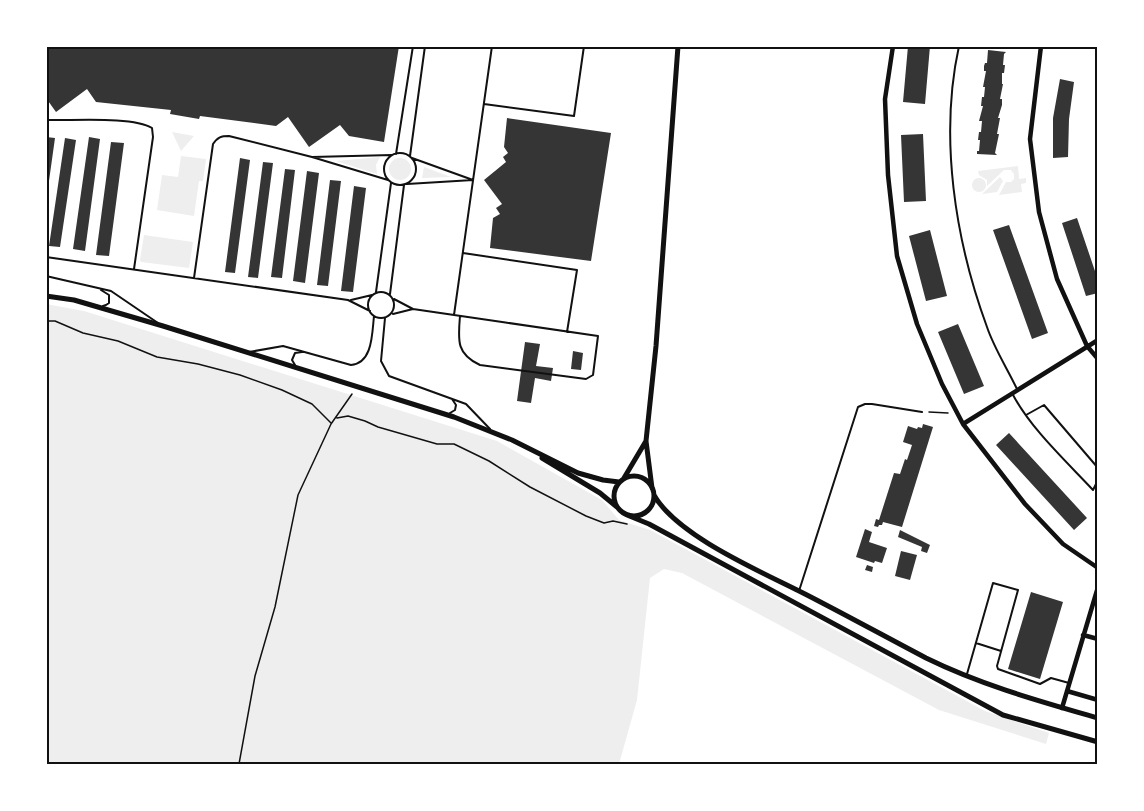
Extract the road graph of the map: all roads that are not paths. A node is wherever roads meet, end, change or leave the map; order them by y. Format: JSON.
{"nodes":[{"id":1,"x":413,"y":46,"type":"edge"},
{"id":2,"x":425,"y":46,"type":"edge"},
{"id":3,"x":492,"y":46,"type":"edge"},
{"id":4,"x":584,"y":46,"type":"edge"},
{"id":5,"x":678,"y":46,"type":"edge"},
{"id":6,"x":893,"y":46,"type":"edge"},
{"id":7,"x":959,"y":46,"type":"edge"},
{"id":8,"x":1041,"y":46,"type":"edge"},
{"id":9,"x":484,"y":104,"type":"junction"},
{"id":10,"x":47,"y":120,"type":"edge"},
{"id":11,"x":396,"y":154,"type":"junction"},
{"id":12,"x":392,"y":155,"type":"junction"},
{"id":13,"x":312,"y":157,"type":"junction"},
{"id":14,"x":411,"y":157,"type":"junction"},
{"id":15,"x":473,"y":180,"type":"junction"},
{"id":16,"x":390,"y":182,"type":"junction"},
{"id":17,"x":406,"y":184,"type":"junction"},
{"id":18,"x":462,"y":253,"type":"junction"},
{"id":19,"x":46,"y":257,"type":"edge"},
{"id":20,"x":134,"y":269,"type":"junction"},
{"id":21,"x":46,"y":276,"type":"edge"},
{"id":22,"x":194,"y":278,"type":"junction"},
{"id":23,"x":93,"y":286,"type":"junction"},
{"id":24,"x":376,"y":292,"type":"junction"},
{"id":25,"x":390,"y":294,"type":"junction"},
{"id":26,"x":372,"y":295,"type":"junction"},
{"id":27,"x":46,"y":296,"type":"edge"},
{"id":28,"x":393,"y":298,"type":"junction"},
{"id":29,"x":348,"y":300,"type":"junction"},
{"id":30,"x":99,"y":308,"type":"junction"},
{"id":31,"x":413,"y":309,"type":"junction"},
{"id":32,"x":370,"y":311,"type":"junction"},
{"id":33,"x":391,"y":315,"type":"junction"},
{"id":34,"x":454,"y":315,"type":"junction"},
{"id":35,"x":374,"y":316,"type":"junction"},
{"id":36,"x":460,"y":316,"type":"junction"},
{"id":37,"x":385,"y":318,"type":"junction"},
{"id":38,"x":163,"y":326,"type":"junction"},
{"id":39,"x":567,"y":332,"type":"junction"},
{"id":40,"x":1098,"y":340,"type":"edge"},
{"id":41,"x":1088,"y":346,"type":"junction"},
{"id":42,"x":246,"y":352,"type":"junction"},
{"id":43,"x":305,"y":352,"type":"junction"},
{"id":44,"x":1098,"y":359,"type":"edge"},
{"id":45,"x":299,"y":368,"type":"junction"},
{"id":46,"x":1015,"y":392,"type":"junction"},
{"id":47,"x":450,"y":397,"type":"junction"},
{"id":48,"x":922,"y":412,"type":"road end"},
{"id":49,"x":447,"y":415,"type":"junction"},
{"id":50,"x":1026,"y":415,"type":"junction"},
{"id":51,"x":963,"y":424,"type":"junction"},
{"id":52,"x":492,"y":432,"type":"junction"},
{"id":53,"x":512,"y":440,"type":"junction"},
{"id":54,"x":646,"y":441,"type":"junction"},
{"id":55,"x":1098,"y":468,"type":"edge"},
{"id":56,"x":621,"y":480,"type":"junction"},
{"id":57,"x":1098,"y":480,"type":"edge"},
{"id":58,"x":652,"y":488,"type":"junction"},
{"id":59,"x":654,"y":495,"type":"junction"},
{"id":60,"x":617,"y":507,"type":"junction"},
{"id":61,"x":627,"y":515,"type":"junction"},
{"id":62,"x":1098,"y":568,"type":"edge"},
{"id":63,"x":1098,"y":587,"type":"edge"},
{"id":64,"x":800,"y":591,"type":"junction"},
{"id":65,"x":1083,"y":635,"type":"junction"},
{"id":66,"x":1098,"y":639,"type":"edge"},
{"id":67,"x":976,"y":644,"type":"junction"},
{"id":68,"x":1001,"y":651,"type":"junction"},
{"id":69,"x":966,"y":677,"type":"junction"},
{"id":70,"x":1069,"y":683,"type":"junction"},
{"id":71,"x":1067,"y":691,"type":"junction"},
{"id":72,"x":1098,"y":700,"type":"edge"},
{"id":73,"x":1062,"y":708,"type":"junction"},
{"id":74,"x":1098,"y":718,"type":"edge"},
{"id":75,"x":1098,"y":742,"type":"edge"}],
"edges":[{"from":1,"to":11,"type":"lane"},
{"from":2,"to":14,"type":"lane"},
{"from":3,"to":9,"type":"lane"},
{"from":4,"to":9,"type":"lane"},
{"from":5,"to":54,"type":"street"},
{"from":6,"to":51,"type":"street"},
{"from":7,"to":46,"type":"lane"},
{"from":8,"to":41,"type":"street"},
{"from":9,"to":15,"type":"lane"},
{"from":10,"to":20,"type":"lane"},
{"from":11,"to":12,"type":"lane"},
{"from":11,"to":14,"type":"lane"},
{"from":12,"to":13,"type":"lane"},
{"from":12,"to":16,"type":"lane"},
{"from":13,"to":16,"type":"lane"},
{"from":13,"to":22,"type":"lane"},
{"from":14,"to":15,"type":"lane"},
{"from":14,"to":17,"type":"lane"},
{"from":15,"to":17,"type":"lane"},
{"from":15,"to":18,"type":"lane"},
{"from":16,"to":17,"type":"lane"},
{"from":16,"to":24,"type":"lane"},
{"from":17,"to":25,"type":"lane"},
{"from":18,"to":34,"type":"lane"},
{"from":18,"to":39,"type":"lane"},
{"from":19,"to":20,"type":"lane"},
{"from":20,"to":22,"type":"lane"},
{"from":21,"to":23,"type":"lane"},
{"from":22,"to":29,"type":"lane"},
{"from":23,"to":30,"type":"lane"},
{"from":23,"to":38,"type":"lane"},
{"from":24,"to":25,"type":"lane"},
{"from":24,"to":26,"type":"lane"},
{"from":25,"to":28,"type":"lane"},
{"from":26,"to":29,"type":"lane"},
{"from":26,"to":32,"type":"lane"},
{"from":27,"to":30,"type":"street"},
{"from":28,"to":31,"type":"lane"},
{"from":28,"to":33,"type":"lane"},
{"from":29,"to":32,"type":"lane"},
{"from":30,"to":38,"type":"street"},
{"from":31,"to":33,"type":"lane"},
{"from":31,"to":34,"type":"lane"},
{"from":32,"to":35,"type":"lane"},
{"from":33,"to":37,"type":"lane"},
{"from":34,"to":36,"type":"lane"},
{"from":35,"to":37,"type":"lane"},
{"from":35,"to":43,"type":"lane"},
{"from":36,"to":39,"type":"lane"},
{"from":36,"to":39,"type":"lane"},
{"from":37,"to":47,"type":"lane"},
{"from":38,"to":42,"type":"street"},
{"from":40,"to":41,"type":"street"},
{"from":41,"to":44,"type":"street"},
{"from":41,"to":46,"type":"street"},
{"from":42,"to":43,"type":"lane"},
{"from":42,"to":45,"type":"street"},
{"from":43,"to":45,"type":"lane"},
{"from":45,"to":49,"type":"street"},
{"from":46,"to":50,"type":"lane"},
{"from":46,"to":51,"type":"street"},
{"from":47,"to":49,"type":"lane"},
{"from":47,"to":52,"type":"lane"},
{"from":48,"to":64,"type":"lane"},
{"from":49,"to":52,"type":"street"},
{"from":50,"to":55,"type":"lane"},
{"from":50,"to":57,"type":"lane"},
{"from":51,"to":62,"type":"street"},
{"from":52,"to":53,"type":"street"},
{"from":53,"to":56,"type":"street"},
{"from":53,"to":60,"type":"street"},
{"from":54,"to":56,"type":"street"},
{"from":54,"to":58,"type":"street"},
{"from":56,"to":58,"type":"street"},
{"from":56,"to":60,"type":"street"},
{"from":58,"to":59,"type":"street"},
{"from":59,"to":61,"type":"street"},
{"from":59,"to":64,"type":"street"},
{"from":60,"to":61,"type":"street"},
{"from":61,"to":75,"type":"street"},
{"from":63,"to":65,"type":"street"},
{"from":64,"to":69,"type":"street"},
{"from":65,"to":66,"type":"street"},
{"from":65,"to":70,"type":"street"},
{"from":67,"to":68,"type":"lane"},
{"from":67,"to":68,"type":"lane"},
{"from":67,"to":69,"type":"lane"},
{"from":68,"to":70,"type":"lane"},
{"from":69,"to":73,"type":"street"},
{"from":70,"to":71,"type":"street"},
{"from":71,"to":72,"type":"street"},
{"from":71,"to":73,"type":"street"},
{"from":73,"to":74,"type":"street"}]}
